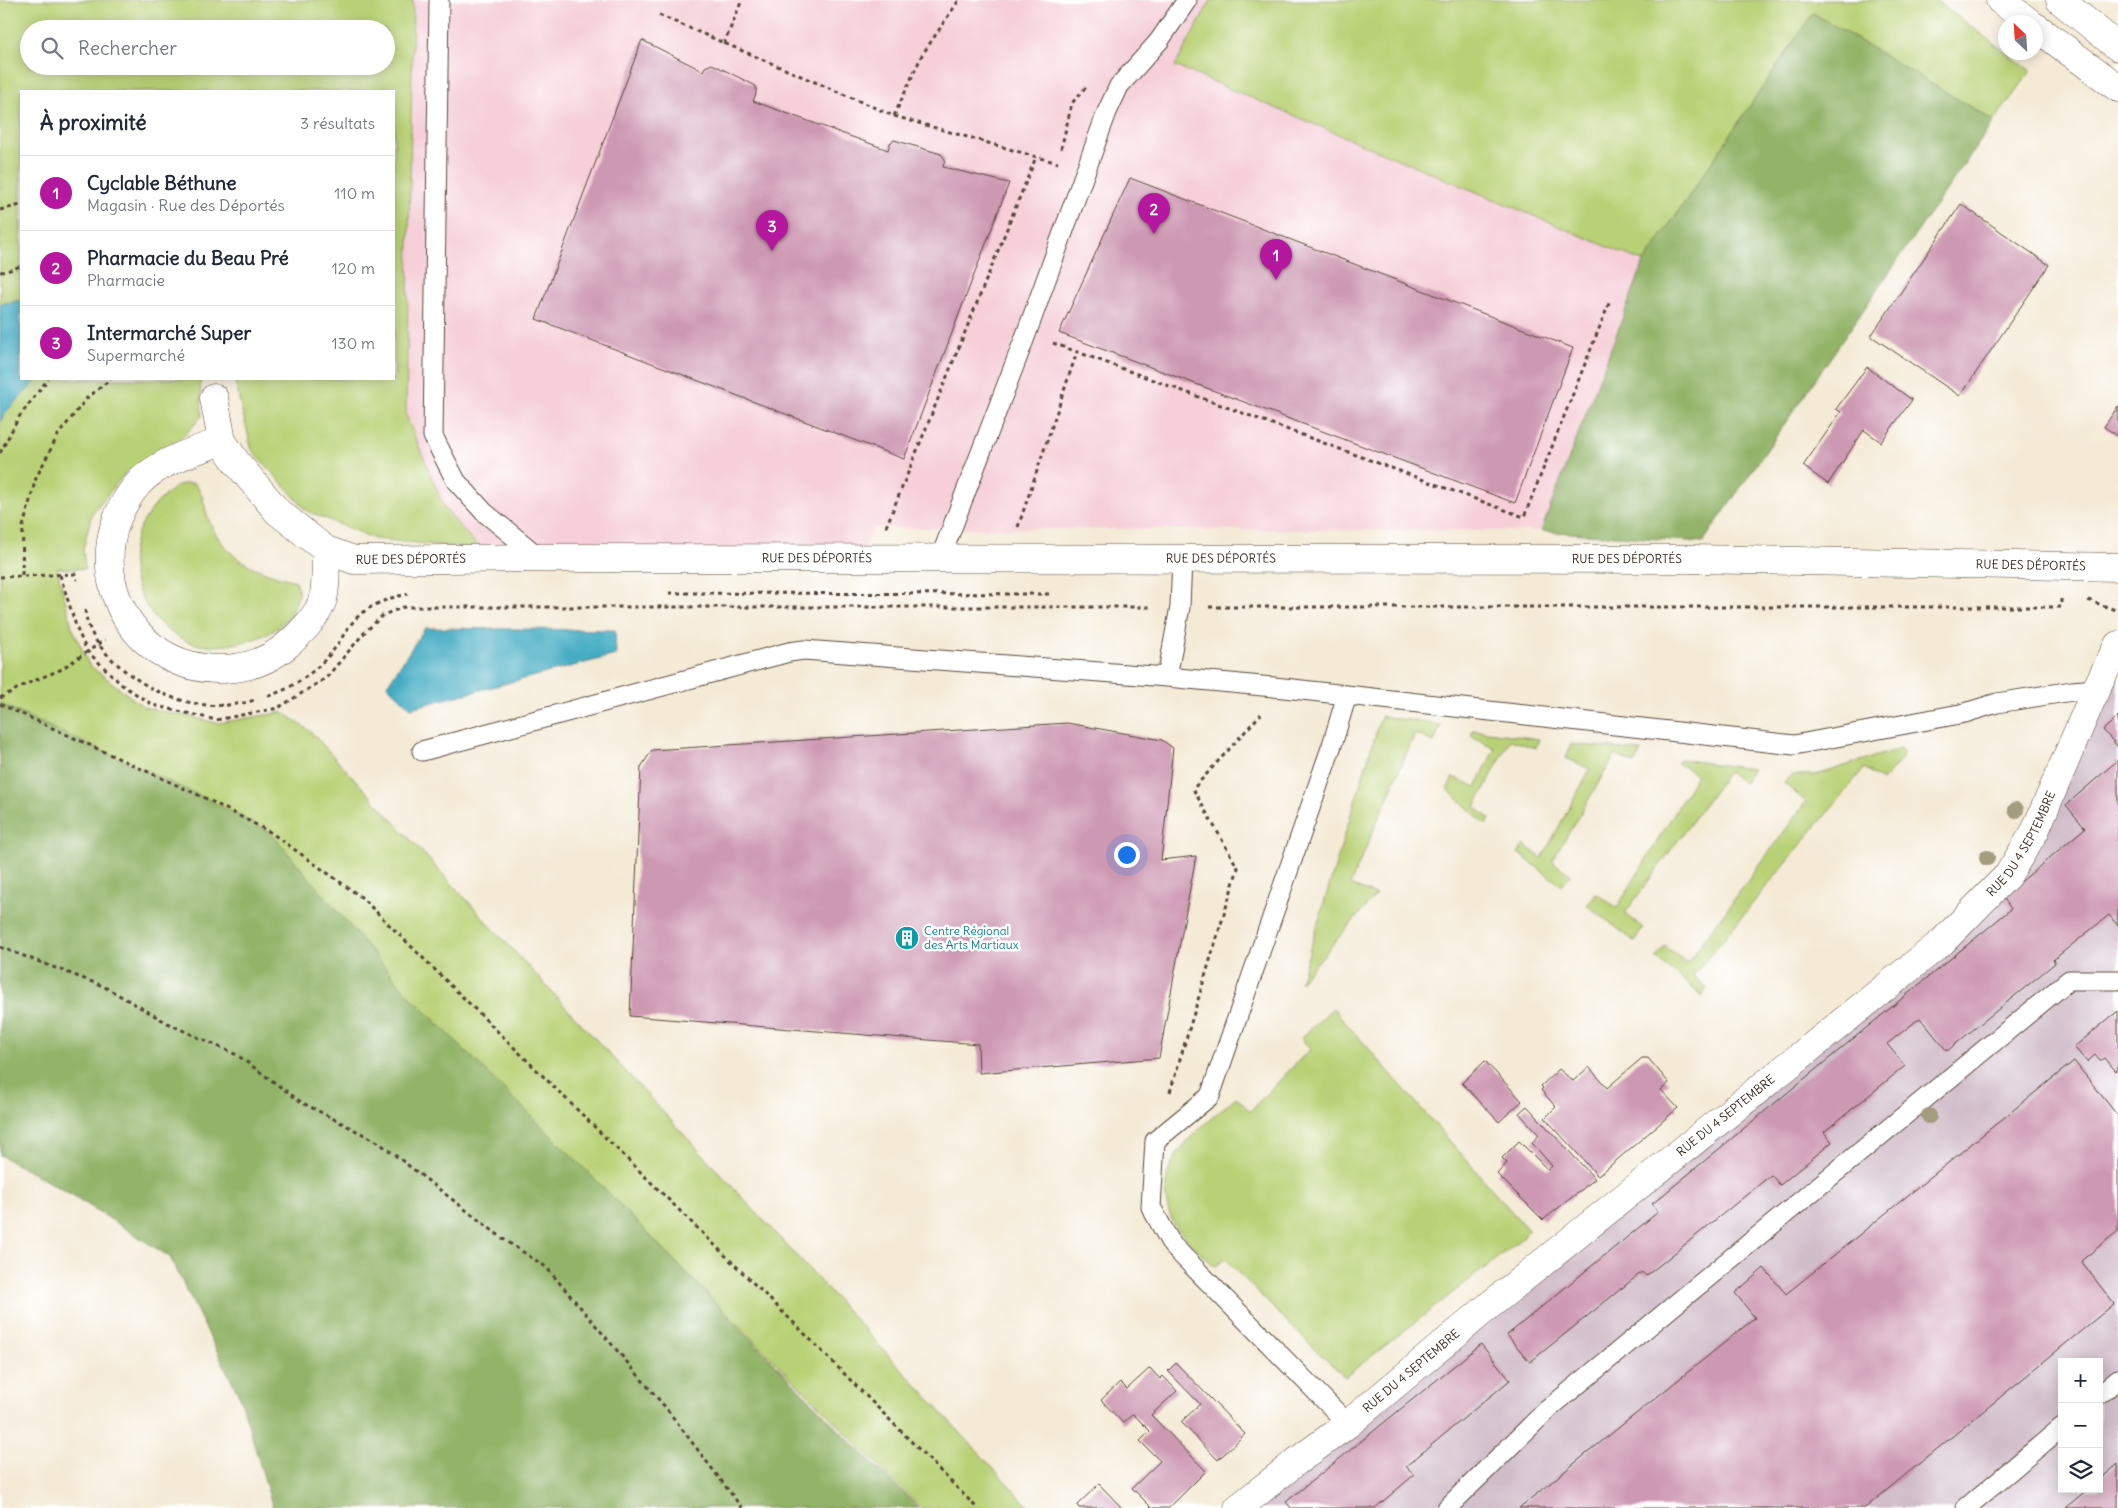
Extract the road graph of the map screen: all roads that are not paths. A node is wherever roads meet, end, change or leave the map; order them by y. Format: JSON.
{"nodes":[{"id":1,"x":439,"y":0,"type":"edge"},
{"id":2,"x":1187,"y":0,"type":"edge"},
{"id":3,"x":2000,"y":0,"type":"edge"},
{"id":4,"x":2060,"y":0,"type":"edge"},
{"id":5,"x":2020,"y":15,"type":"edge"},
{"id":6,"x":2043,"y":32,"type":"edge"},
{"id":7,"x":2118,"y":47,"type":"edge"},
{"id":8,"x":2118,"y":88,"type":"edge"},
{"id":9,"x":214,"y":398,"type":"dead end"},
{"id":10,"x":222,"y":441,"type":"junction"},
{"id":11,"x":326,"y":550,"type":"junction"},
{"id":12,"x":540,"y":558,"type":"junction"},
{"id":13,"x":940,"y":559,"type":"junction"},
{"id":14,"x":1182,"y":559,"type":"junction"},
{"id":15,"x":2118,"y":567,"type":"edge"},
{"id":16,"x":2118,"y":646,"type":"edge"},
{"id":17,"x":1167,"y":677,"type":"junction"},
{"id":18,"x":2096,"y":689,"type":"junction"},
{"id":19,"x":1347,"y":695,"type":"junction"},
{"id":20,"x":422,"y":751,"type":"dead end"},
{"id":21,"x":2118,"y":980,"type":"edge"},
{"id":22,"x":2118,"y":1379,"type":"edge"},
{"id":23,"x":2103,"y":1392,"type":"edge"},
{"id":24,"x":1348,"y":1424,"type":"junction"},
{"id":25,"x":2058,"y":1430,"type":"edge"},
{"id":26,"x":1238,"y":1508,"type":"edge"},
{"id":27,"x":1447,"y":1508,"type":"edge"},
{"id":28,"x":1966,"y":1508,"type":"edge"}],
"edges":[{"from":1,"to":12,"type":"lane"},
{"from":2,"to":13,"type":"lane"},
{"from":3,"to":5,"type":"street"},
{"from":4,"to":7,"type":"street"},
{"from":6,"to":8,"type":"street"},
{"from":9,"to":10,"type":"street","name":"RUE DES DÉPORTÉS"},
{"from":10,"to":11,"type":"street","name":"RUE DES DÉPORTÉS"},
{"from":10,"to":11,"type":"street"},
{"from":11,"to":12,"type":"street","name":"RUE DES DÉPORTÉS"},
{"from":12,"to":13,"type":"street","name":"RUE DES DÉPORTÉS"},
{"from":13,"to":14,"type":"street","name":"RUE DES DÉPORTÉS"},
{"from":14,"to":15,"type":"street","name":"RUE DES DÉPORTÉS"},
{"from":14,"to":17,"type":"lane"},
{"from":16,"to":18,"type":"street","name":"RUE DU 4 SEPTEMBRE"},
{"from":17,"to":19,"type":"lane"},
{"from":17,"to":20,"type":"lane"},
{"from":18,"to":19,"type":"lane"},
{"from":18,"to":24,"type":"street","name":"RUE DU 4 SEPTEMBRE"},
{"from":19,"to":24,"type":"lane"},
{"from":21,"to":27,"type":"lane"},
{"from":22,"to":23,"type":"lane"},
{"from":24,"to":26,"type":"street","name":"RUE DU 4 SEPTEMBRE"},
{"from":25,"to":28,"type":"lane"}]}
